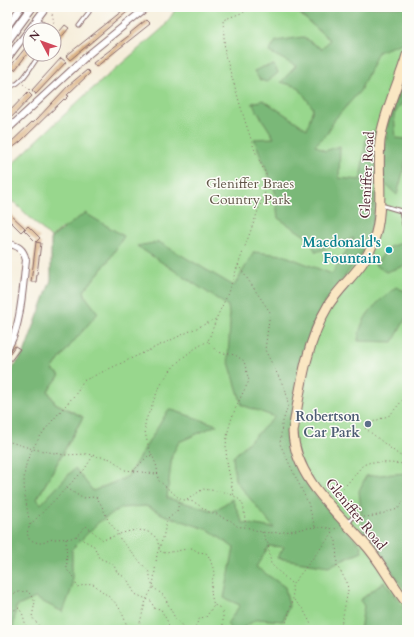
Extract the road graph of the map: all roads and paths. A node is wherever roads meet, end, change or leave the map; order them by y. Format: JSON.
{"nodes":[{"id":1,"x":21,"y":7,"type":"edge"},
{"id":2,"x":32,"y":7,"type":"edge"},
{"id":3,"x":46,"y":7,"type":"edge"},
{"id":4,"x":50,"y":7,"type":"edge"},
{"id":5,"x":89,"y":7,"type":"edge"},
{"id":6,"x":147,"y":7,"type":"edge"},
{"id":7,"x":258,"y":7,"type":"edge"},
{"id":8,"x":37,"y":20,"type":"joint"},
{"id":9,"x":54,"y":22,"type":"edge"},
{"id":10,"x":79,"y":26,"type":"dead end"},
{"id":11,"x":7,"y":27,"type":"edge"},
{"id":12,"x":7,"y":41,"type":"edge"},
{"id":13,"x":407,"y":54,"type":"edge"},
{"id":14,"x":7,"y":59,"type":"edge"},
{"id":15,"x":34,"y":62,"type":"edge"},
{"id":16,"x":20,"y":81,"type":"junction"},
{"id":17,"x":7,"y":86,"type":"edge"},
{"id":18,"x":41,"y":99,"type":"junction"},
{"id":19,"x":7,"y":130,"type":"edge"},
{"id":20,"x":380,"y":205,"type":"junction"},
{"id":21,"x":401,"y":211,"type":"junction"},
{"id":22,"x":407,"y":212,"type":"edge"},
{"id":23,"x":404,"y":225,"type":"dead end"},
{"id":24,"x":7,"y":243,"type":"edge"},
{"id":25,"x":238,"y":264,"type":"junction"},
{"id":26,"x":216,"y":320,"type":"junction"},
{"id":27,"x":208,"y":341,"type":"junction"},
{"id":28,"x":7,"y":348,"type":"edge"},
{"id":29,"x":407,"y":395,"type":"edge"},
{"id":30,"x":370,"y":422,"type":"dead end"},
{"id":31,"x":365,"y":428,"type":"dead end"},
{"id":32,"x":7,"y":441,"type":"edge"},
{"id":33,"x":32,"y":449,"type":"junction"},
{"id":34,"x":92,"y":456,"type":"junction"},
{"id":35,"x":153,"y":457,"type":"junction"},
{"id":36,"x":407,"y":459,"type":"edge"},
{"id":37,"x":407,"y":464,"type":"edge"},
{"id":38,"x":133,"y":471,"type":"junction"},
{"id":39,"x":157,"y":474,"type":"junction"},
{"id":40,"x":66,"y":487,"type":"junction"},
{"id":41,"x":341,"y":491,"type":"dead end"},
{"id":42,"x":234,"y":496,"type":"junction"},
{"id":43,"x":407,"y":496,"type":"edge"},
{"id":44,"x":180,"y":499,"type":"junction"},
{"id":45,"x":186,"y":500,"type":"junction"},
{"id":46,"x":350,"y":522,"type":"junction"},
{"id":47,"x":30,"y":525,"type":"junction"},
{"id":48,"x":246,"y":526,"type":"junction"},
{"id":49,"x":315,"y":527,"type":"junction"},
{"id":50,"x":332,"y":530,"type":"junction"},
{"id":51,"x":261,"y":532,"type":"junction"},
{"id":52,"x":120,"y":534,"type":"junction"},
{"id":53,"x":331,"y":535,"type":"junction"},
{"id":54,"x":76,"y":536,"type":"junction"},
{"id":55,"x":66,"y":539,"type":"junction"},
{"id":56,"x":159,"y":549,"type":"junction"},
{"id":57,"x":292,"y":585,"type":"junction"},
{"id":58,"x":153,"y":587,"type":"junction"},
{"id":59,"x":7,"y":596,"type":"edge"},
{"id":60,"x":147,"y":599,"type":"junction"},
{"id":61,"x":293,"y":600,"type":"junction"},
{"id":62,"x":407,"y":603,"type":"edge"},
{"id":63,"x":214,"y":605,"type":"junction"},
{"id":64,"x":7,"y":613,"type":"edge"},
{"id":65,"x":27,"y":630,"type":"edge"},
{"id":66,"x":42,"y":630,"type":"edge"},
{"id":67,"x":128,"y":630,"type":"edge"},
{"id":68,"x":138,"y":630,"type":"edge"},
{"id":69,"x":170,"y":630,"type":"edge"},
{"id":70,"x":186,"y":630,"type":"edge"},
{"id":71,"x":193,"y":630,"type":"edge"},
{"id":72,"x":226,"y":630,"type":"edge"},
{"id":73,"x":284,"y":630,"type":"edge"},
{"id":74,"x":314,"y":630,"type":"edge"},
{"id":75,"x":340,"y":630,"type":"edge"}],
"edges":[{"from":1,"to":11,"type":"street"},
{"from":2,"to":12,"type":"street"},
{"from":3,"to":8,"type":"street"},
{"from":4,"to":9,"type":"path"},
{"from":5,"to":10,"type":"lane"},
{"from":6,"to":18,"type":"street"},
{"from":7,"to":25,"type":"path"},
{"from":8,"to":14,"type":"street"},
{"from":13,"to":20,"type":"main road","name":"Gleniffer Road"},
{"from":15,"to":16,"type":"lane"},
{"from":16,"to":17,"type":"lane"},
{"from":16,"to":18,"type":"path"},
{"from":18,"to":19,"type":"street"},
{"from":20,"to":21,"type":"lane"},
{"from":20,"to":46,"type":"main road","name":"Gleniffer Road"},
{"from":21,"to":22,"type":"lane"},
{"from":21,"to":23,"type":"lane"},
{"from":24,"to":28,"type":"street"},
{"from":25,"to":26,"type":"path"},
{"from":25,"to":49,"type":"path"},
{"from":26,"to":27,"type":"path"},
{"from":26,"to":33,"type":"path"},
{"from":27,"to":35,"type":"path"},
{"from":27,"to":42,"type":"path"},
{"from":29,"to":30,"type":"path"},
{"from":31,"to":36,"type":"path"},
{"from":32,"to":33,"type":"path"},
{"from":33,"to":34,"type":"path"},
{"from":33,"to":47,"type":"path"},
{"from":34,"to":38,"type":"path"},
{"from":34,"to":40,"type":"path"},
{"from":35,"to":38,"type":"path"},
{"from":35,"to":39,"type":"path"},
{"from":37,"to":41,"type":"path"},
{"from":38,"to":39,"type":"path"},
{"from":39,"to":44,"type":"path"},
{"from":40,"to":47,"type":"path"},
{"from":40,"to":52,"type":"path"},
{"from":42,"to":45,"type":"path"},
{"from":42,"to":48,"type":"path"},
{"from":43,"to":46,"type":"path"},
{"from":44,"to":45,"type":"path"},
{"from":44,"to":56,"type":"path"},
{"from":45,"to":48,"type":"path"},
{"from":46,"to":50,"type":"path"},
{"from":46,"to":62,"type":"main road","name":"Gleniffer Road"},
{"from":47,"to":55,"type":"path"},
{"from":48,"to":51,"type":"path"},
{"from":49,"to":50,"type":"path"},
{"from":49,"to":51,"type":"path"},
{"from":50,"to":53,"type":"path"},
{"from":51,"to":57,"type":"path"},
{"from":52,"to":54,"type":"path"},
{"from":52,"to":56,"type":"path"},
{"from":52,"to":58,"type":"path"},
{"from":53,"to":57,"type":"path"},
{"from":53,"to":75,"type":"path"},
{"from":54,"to":55,"type":"path"},
{"from":54,"to":60,"type":"path"},
{"from":55,"to":67,"type":"path"},
{"from":56,"to":58,"type":"path"},
{"from":56,"to":63,"type":"path"},
{"from":57,"to":61,"type":"path"},
{"from":58,"to":60,"type":"path"},
{"from":58,"to":70,"type":"path"},
{"from":59,"to":66,"type":"path"},
{"from":60,"to":68,"type":"path"},
{"from":60,"to":69,"type":"path"},
{"from":61,"to":73,"type":"path"},
{"from":61,"to":74,"type":"path"},
{"from":63,"to":71,"type":"path"},
{"from":63,"to":72,"type":"path"},
{"from":64,"to":65,"type":"path"}]}
